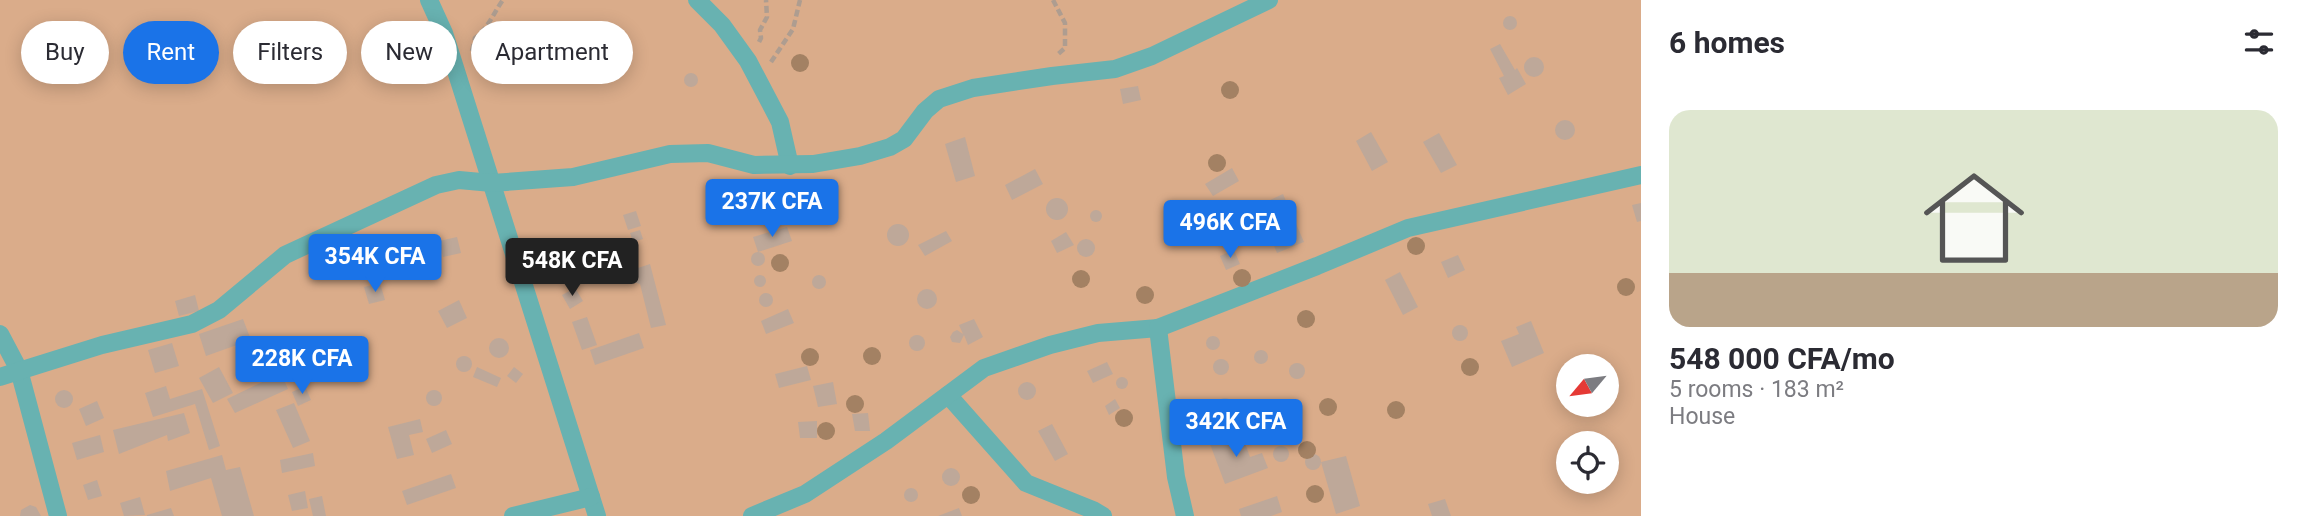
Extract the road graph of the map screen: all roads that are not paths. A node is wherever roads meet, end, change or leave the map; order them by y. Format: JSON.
{"nodes":[{"id":1,"x":429,"y":0,"type":"edge"},
{"id":2,"x":698,"y":0,"type":"edge"},
{"id":3,"x":1269,"y":0,"type":"edge"},
{"id":4,"x":790,"y":166,"type":"junction"},
{"id":5,"x":1641,"y":175,"type":"edge"},
{"id":6,"x":492,"y":183,"type":"junction"},
{"id":7,"x":1158,"y":328,"type":"junction"},
{"id":8,"x":0,"y":334,"type":"edge"},
{"id":9,"x":19,"y":370,"type":"junction"},
{"id":10,"x":0,"y":377,"type":"edge"},
{"id":11,"x":948,"y":395,"type":"junction"},
{"id":12,"x":590,"y":497,"type":"junction"},
{"id":13,"x":58,"y":516,"type":"edge"},
{"id":14,"x":513,"y":516,"type":"edge"},
{"id":15,"x":597,"y":516,"type":"edge"},
{"id":16,"x":752,"y":516,"type":"edge"},
{"id":17,"x":1103,"y":516,"type":"edge"},
{"id":18,"x":1185,"y":516,"type":"edge"}],
"edges":[{"from":1,"to":6,"type":"street"},
{"from":2,"to":4,"type":"street"},
{"from":3,"to":4,"type":"street"},
{"from":4,"to":6,"type":"street"},
{"from":5,"to":7,"type":"street"},
{"from":6,"to":9,"type":"street"},
{"from":6,"to":12,"type":"street"},
{"from":7,"to":11,"type":"street"},
{"from":7,"to":18,"type":"street"},
{"from":8,"to":9,"type":"street"},
{"from":9,"to":10,"type":"street"},
{"from":9,"to":13,"type":"street"},
{"from":11,"to":16,"type":"street"},
{"from":11,"to":17,"type":"street"},
{"from":12,"to":14,"type":"street"},
{"from":12,"to":15,"type":"street"}]}
